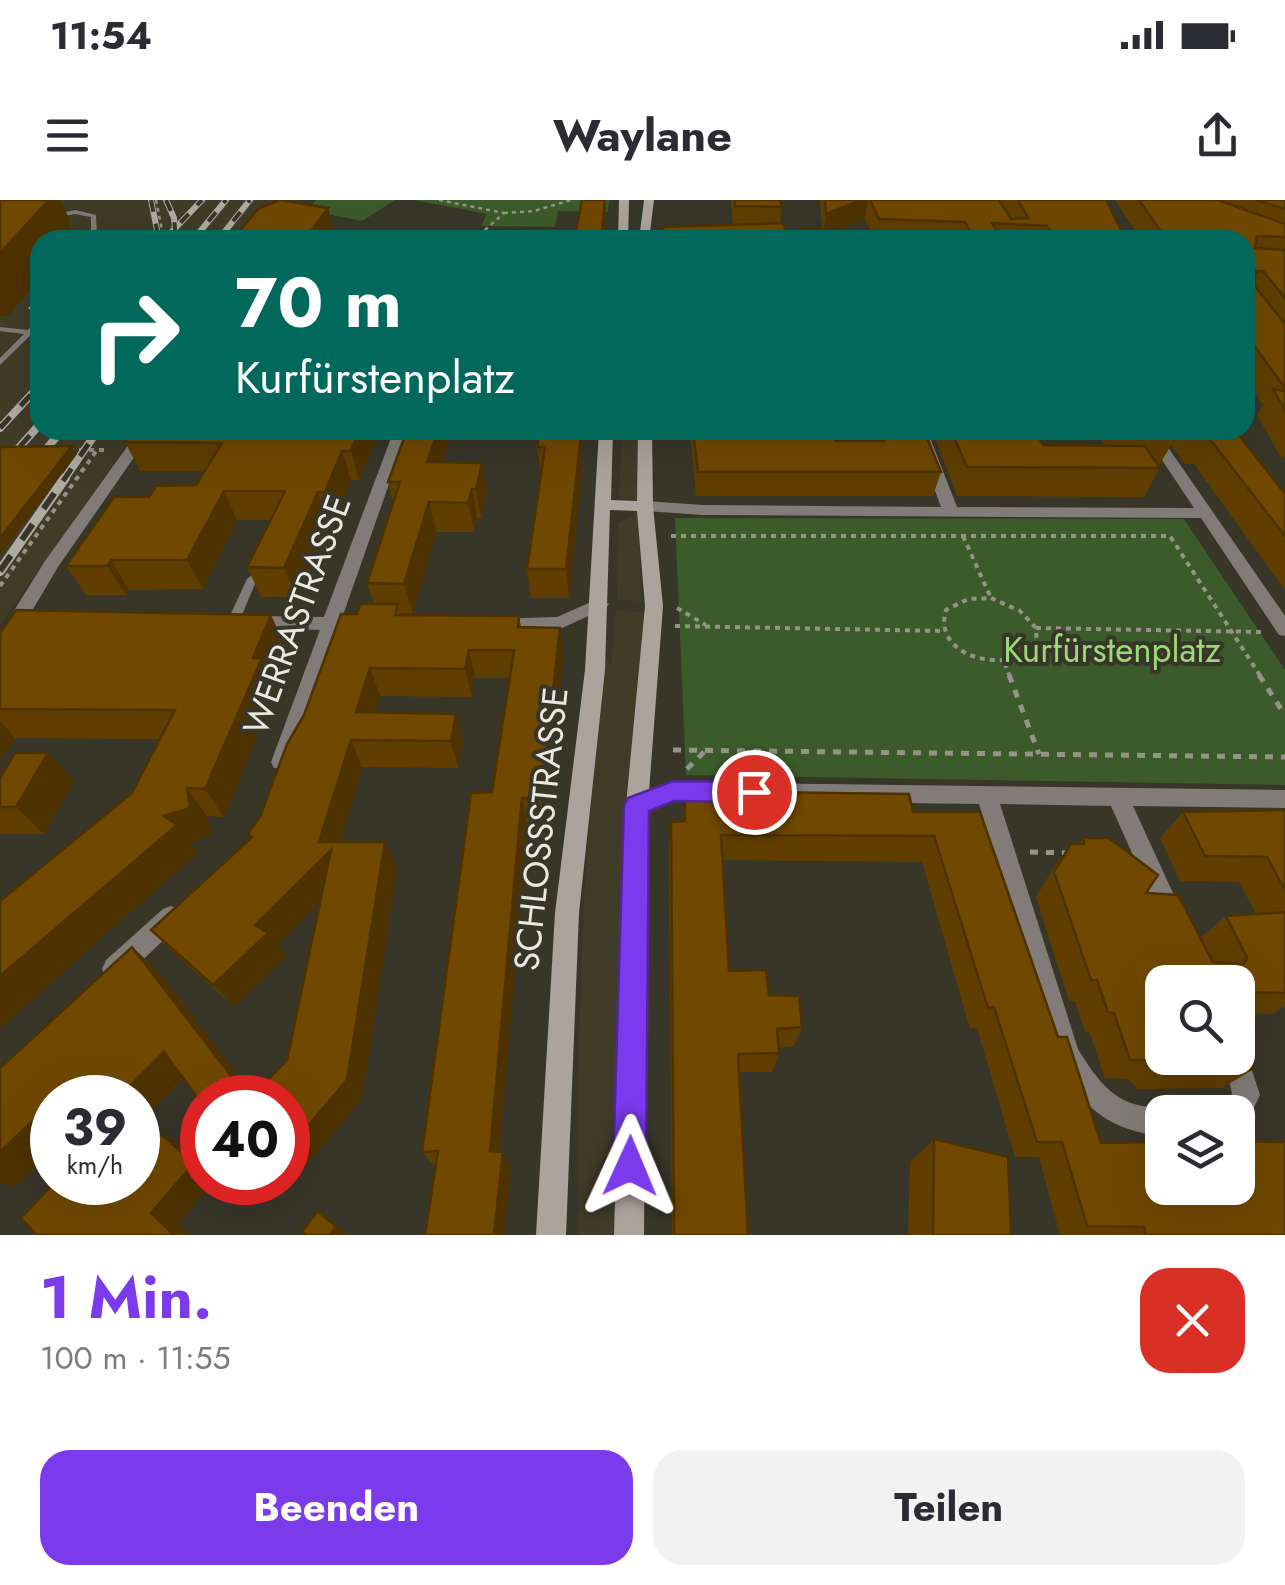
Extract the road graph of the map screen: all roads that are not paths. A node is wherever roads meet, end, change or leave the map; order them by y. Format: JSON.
{"nodes":[{"id":1,"x":624,"y":200,"type":"edge"},
{"id":2,"x":649,"y":200,"type":"edge"},
{"id":3,"x":37,"y":220,"type":"edge"},
{"id":4,"x":96,"y":230,"type":"edge"},
{"id":5,"x":623,"y":230,"type":"edge"},
{"id":6,"x":648,"y":230,"type":"edge"},
{"id":7,"x":0,"y":329,"type":"edge"},
{"id":8,"x":30,"y":333,"type":"joint"},
{"id":9,"x":0,"y":363,"type":"edge"},
{"id":10,"x":139,"y":440,"type":"edge"},
{"id":11,"x":397,"y":440,"type":"edge"},
{"id":12,"x":606,"y":440,"type":"edge"},
{"id":13,"x":645,"y":440,"type":"edge"},
{"id":14,"x":924,"y":440,"type":"edge"},
{"id":15,"x":1156,"y":440,"type":"edge"},
{"id":16,"x":605,"y":505,"type":"junction"},
{"id":17,"x":645,"y":506,"type":"junction"},
{"id":18,"x":952,"y":511,"type":"junction"},
{"id":19,"x":1205,"y":513,"type":"junction"},
{"id":20,"x":252,"y":579,"type":"edge"},
{"id":21,"x":600,"y":604,"type":"junction"},
{"id":22,"x":40,"y":622,"type":"edge"},
{"id":23,"x":223,"y":622,"type":"joint"},
{"id":24,"x":333,"y":624,"type":"junction"},
{"id":25,"x":356,"y":624,"type":"edge"},
{"id":26,"x":477,"y":624,"type":"edge"},
{"id":27,"x":1285,"y":630,"type":"edge"},
{"id":28,"x":7,"y":633,"type":"edge"},
{"id":29,"x":0,"y":648,"type":"edge"},
{"id":30,"x":276,"y":777,"type":"edge"},
{"id":31,"x":987,"y":796,"type":"junction"},
{"id":32,"x":1118,"y":797,"type":"junction"},
{"id":33,"x":1285,"y":799,"type":"edge"},
{"id":34,"x":636,"y":805,"type":"junction"},
{"id":35,"x":186,"y":904,"type":"edge"},
{"id":36,"x":1184,"y":942,"type":"edge"},
{"id":37,"x":102,"y":981,"type":"edge"},
{"id":38,"x":1145,"y":1121,"type":"edge"},
{"id":39,"x":551,"y":1235,"type":"edge"},
{"id":40,"x":628,"y":1235,"type":"edge"}],
"edges":[{"from":1,"to":5,"type":"street"},
{"from":2,"to":6,"type":"street"},
{"from":3,"to":4,"type":"lane"},
{"from":7,"to":8,"type":"lane"},
{"from":8,"to":9,"type":"lane"},
{"from":10,"to":28,"type":"street"},
{"from":11,"to":24,"type":"street","name":"WERRASTRASSE"},
{"from":12,"to":16,"type":"street","name":"SCHLOSSSTRASSE"},
{"from":13,"to":17,"type":"street"},
{"from":14,"to":18,"type":"street"},
{"from":15,"to":19,"type":"street"},
{"from":16,"to":17,"type":"street"},
{"from":16,"to":21,"type":"street","name":"SCHLOSSSTRASSE"},
{"from":17,"to":18,"type":"street"},
{"from":17,"to":34,"type":"street"},
{"from":18,"to":19,"type":"street"},
{"from":19,"to":27,"type":"street"},
{"from":20,"to":23,"type":"lane"},
{"from":21,"to":26,"type":"street"},
{"from":21,"to":39,"type":"street","name":"SCHLOSSSTRASSE"},
{"from":22,"to":28,"type":"street"},
{"from":23,"to":24,"type":"street"},
{"from":24,"to":25,"type":"street"},
{"from":24,"to":30,"type":"street","name":"WERRASTRASSE"},
{"from":28,"to":29,"type":"street"},
{"from":31,"to":32,"type":"street"},
{"from":31,"to":34,"type":"street"},
{"from":31,"to":38,"type":"street"},
{"from":32,"to":33,"type":"street"},
{"from":32,"to":36,"type":"street"},
{"from":34,"to":40,"type":"street"},
{"from":35,"to":37,"type":"street"}]}
